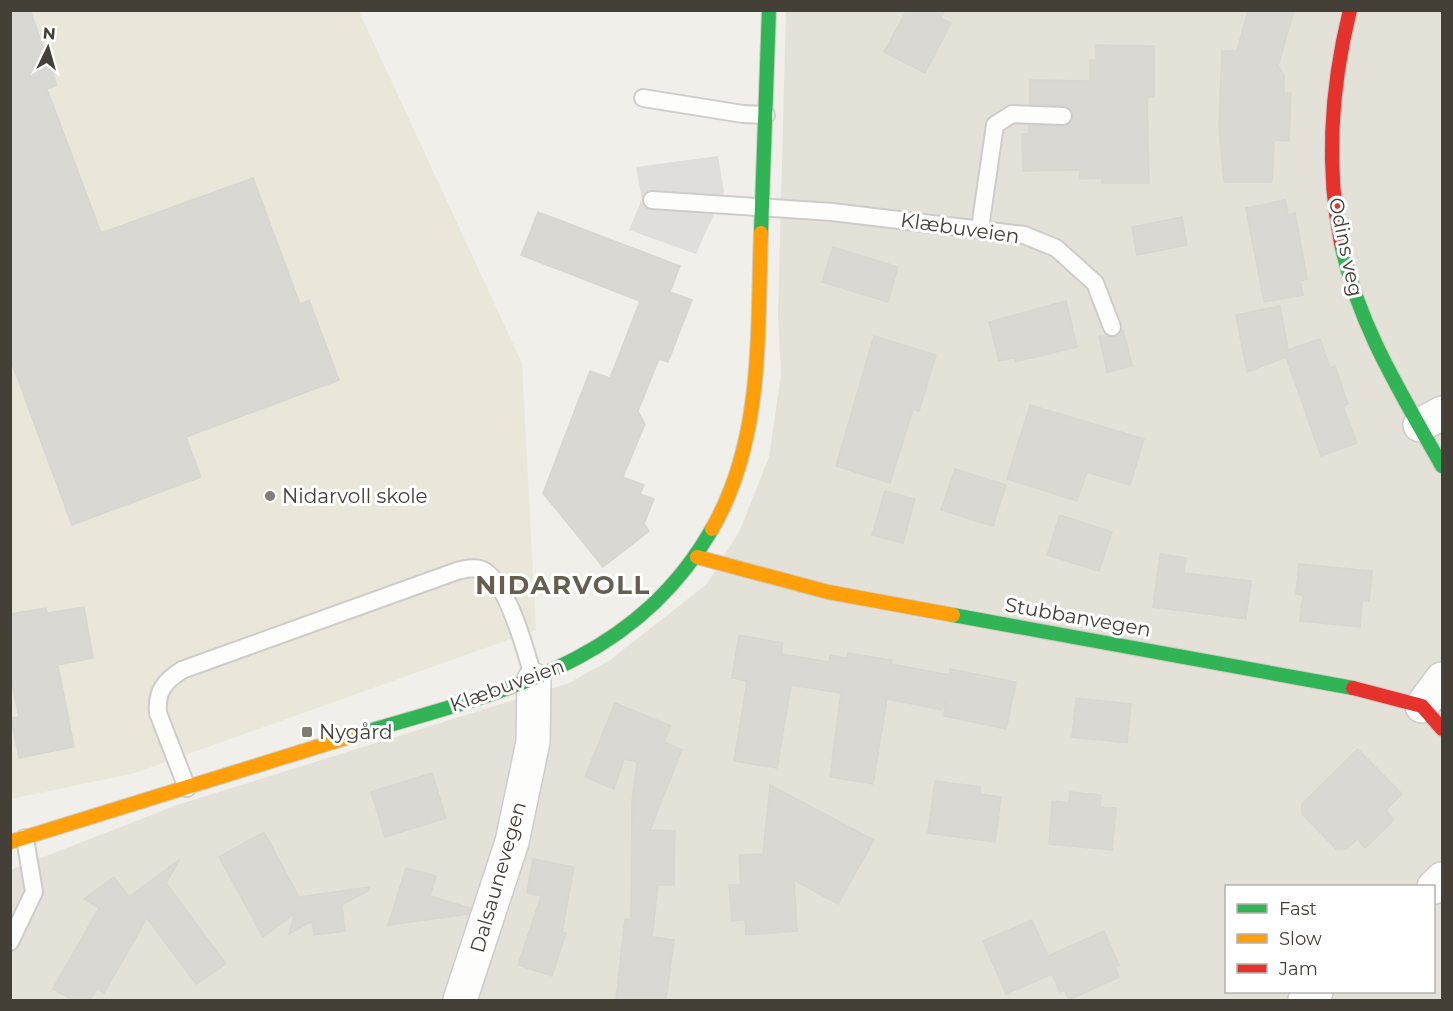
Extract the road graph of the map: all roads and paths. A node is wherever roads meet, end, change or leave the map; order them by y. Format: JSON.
{"nodes":[{"id":1,"x":769,"y":10,"type":"edge"},
{"id":2,"x":1350,"y":10,"type":"edge"},
{"id":3,"x":643,"y":98,"type":"dead end"},
{"id":4,"x":766,"y":115,"type":"junction"},
{"id":5,"x":1063,"y":116,"type":"dead end"},
{"id":6,"x":652,"y":200,"type":"dead end"},
{"id":7,"x":763,"y":209,"type":"junction"},
{"id":8,"x":980,"y":228,"type":"junction"},
{"id":9,"x":1112,"y":327,"type":"dead end"},
{"id":10,"x":1431,"y":419,"type":"edge"},
{"id":11,"x":1443,"y":466,"type":"edge"},
{"id":12,"x":697,"y":557,"type":"junction"},
{"id":13,"x":1443,"y":679,"type":"edge"},
{"id":14,"x":534,"y":681,"type":"junction"},
{"id":15,"x":1432,"y":718,"type":"edge"},
{"id":16,"x":187,"y":788,"type":"junction"},
{"id":17,"x":18,"y":840,"type":"edge"},
{"id":18,"x":10,"y":942,"type":"edge"},
{"id":19,"x":460,"y":1000,"type":"edge"}],
"edges":[{"from":1,"to":4,"type":"street","name":"Klæbuveien"},
{"from":2,"to":10,"type":"street","name":"Odins veg"},
{"from":3,"to":4,"type":"lane"},
{"from":4,"to":7,"type":"street","name":"Klæbuveien"},
{"from":5,"to":8,"type":"lane"},
{"from":6,"to":7,"type":"lane"},
{"from":7,"to":8,"type":"lane","name":"Klæbuveien"},
{"from":7,"to":12,"type":"street","name":"Klæbuveien"},
{"from":8,"to":9,"type":"lane","name":"Klæbuveien"},
{"from":10,"to":11,"type":"street","name":"Odins veg"},
{"from":12,"to":14,"type":"street","name":"Klæbuveien"},
{"from":12,"to":15,"type":"street","name":"Stubbanvegen"},
{"from":13,"to":15,"type":"street"},
{"from":14,"to":16,"type":"street","name":"Klæbuveien"},
{"from":14,"to":16,"type":"lane"},
{"from":14,"to":19,"type":"street","name":"Dalsaunevegen"},
{"from":16,"to":17,"type":"street","name":"Klæbuveien"},
{"from":17,"to":18,"type":"lane"}]}
